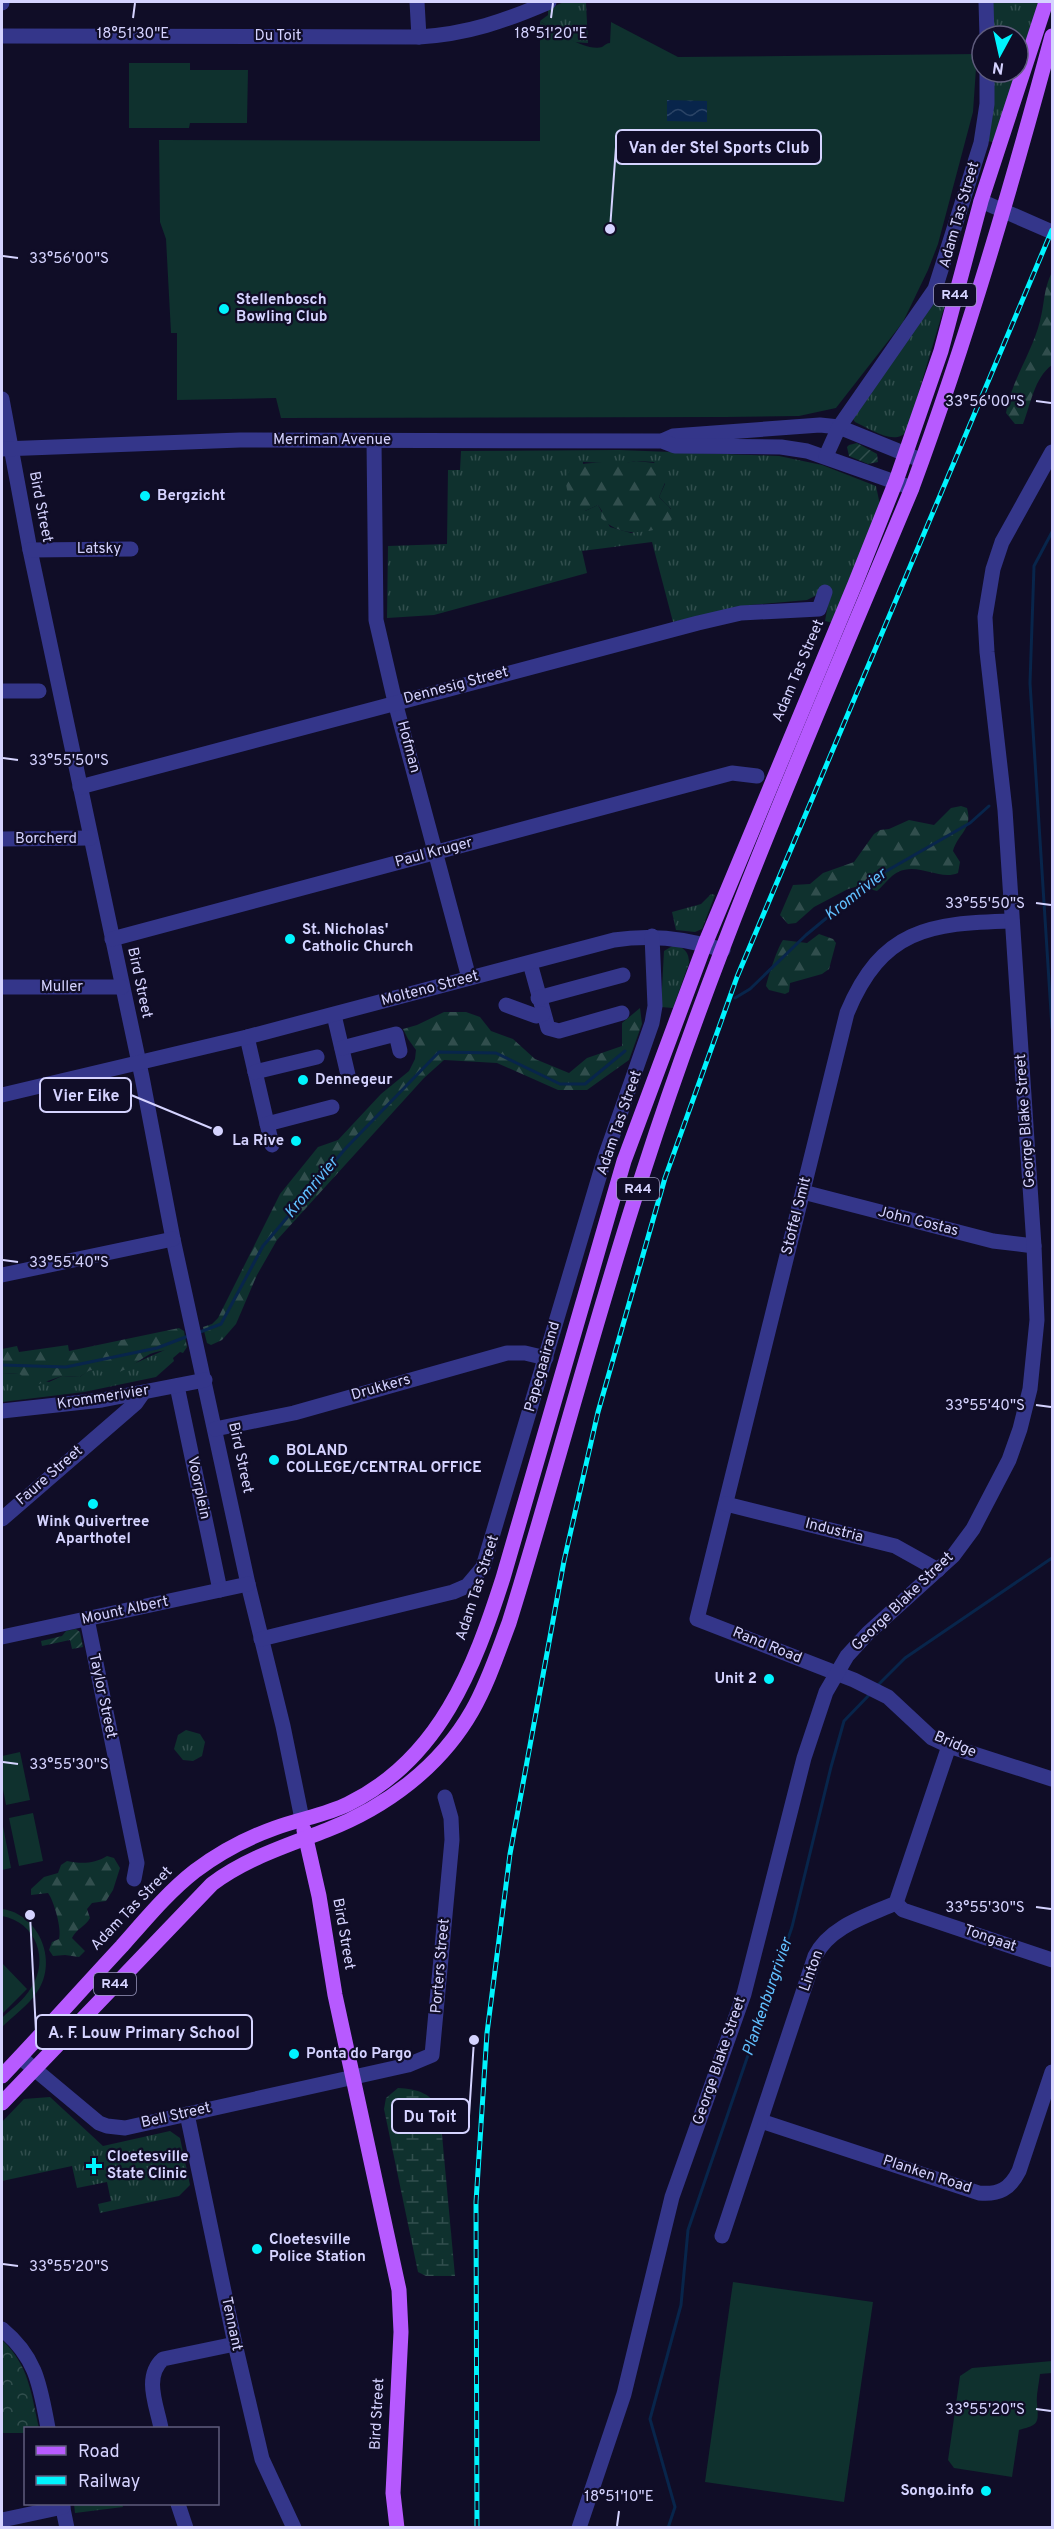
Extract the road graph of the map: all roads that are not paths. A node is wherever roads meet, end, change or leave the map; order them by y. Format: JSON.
{"nodes":[{"id":1,"x":417,"y":2,"type":"edge"},
{"id":2,"x":549,"y":2,"type":"edge"},
{"id":3,"x":986,"y":2,"type":"edge"},
{"id":4,"x":1046,"y":2,"type":"edge"},
{"id":5,"x":987,"y":24,"type":"edge"},
{"id":6,"x":2,"y":36,"type":"edge"},
{"id":7,"x":1053,"y":36,"type":"edge"},
{"id":8,"x":419,"y":38,"type":"junction"},
{"id":9,"x":987,"y":84,"type":"edge"},
{"id":10,"x":981,"y":201,"type":"junction"},
{"id":11,"x":1005,"y":210,"type":"junction"},
{"id":12,"x":1053,"y":232,"type":"edge"},
{"id":13,"x":2,"y":399,"type":"edge"},
{"id":14,"x":839,"y":427,"type":"junction"},
{"id":15,"x":374,"y":441,"type":"junction"},
{"id":16,"x":662,"y":441,"type":"junction"},
{"id":17,"x":6,"y":449,"type":"edge"},
{"id":18,"x":1053,"y":453,"type":"edge"},
{"id":19,"x":904,"y":454,"type":"junction"},
{"id":20,"x":826,"y":456,"type":"junction"},
{"id":21,"x":922,"y":461,"type":"junction"},
{"id":22,"x":896,"y":481,"type":"junction"},
{"id":23,"x":912,"y":488,"type":"junction"},
{"id":24,"x":131,"y":549,"type":"dead end"},
{"id":25,"x":30,"y":550,"type":"junction"},
{"id":26,"x":825,"y":592,"type":"dead end"},
{"id":27,"x":2,"y":691,"type":"edge"},
{"id":28,"x":39,"y":691,"type":"dead end"},
{"id":29,"x":395,"y":702,"type":"junction"},
{"id":30,"x":757,"y":776,"type":"dead end"},
{"id":31,"x":80,"y":787,"type":"junction"},
{"id":32,"x":90,"y":838,"type":"junction"},
{"id":33,"x":2,"y":839,"type":"edge"},
{"id":34,"x":436,"y":852,"type":"junction"},
{"id":35,"x":1012,"y":921,"type":"junction"},
{"id":36,"x":652,"y":936,"type":"junction"},
{"id":37,"x":112,"y":939,"type":"junction"},
{"id":38,"x":705,"y":944,"type":"junction"},
{"id":39,"x":723,"y":950,"type":"junction"},
{"id":40,"x":530,"y":963,"type":"junction"},
{"id":41,"x":622,"y":975,"type":"dead end"},
{"id":42,"x":469,"y":978,"type":"junction"},
{"id":43,"x":2,"y":987,"type":"edge"},
{"id":44,"x":122,"y":987,"type":"junction"},
{"id":45,"x":537,"y":992,"type":"junction"},
{"id":46,"x":506,"y":1005,"type":"dead end"},
{"id":47,"x":622,"y":1013,"type":"dead end"},
{"id":48,"x":543,"y":1014,"type":"junction"},
{"id":49,"x":334,"y":1015,"type":"junction"},
{"id":50,"x":247,"y":1037,"type":"junction"},
{"id":51,"x":342,"y":1048,"type":"junction"},
{"id":52,"x":400,"y":1051,"type":"dead end"},
{"id":53,"x":317,"y":1058,"type":"dead end"},
{"id":54,"x":139,"y":1064,"type":"junction"},
{"id":55,"x":255,"y":1072,"type":"junction"},
{"id":56,"x":348,"y":1075,"type":"dead end"},
{"id":57,"x":2,"y":1095,"type":"edge"},
{"id":58,"x":332,"y":1107,"type":"dead end"},
{"id":59,"x":267,"y":1124,"type":"junction"},
{"id":60,"x":272,"y":1144,"type":"dead end"},
{"id":61,"x":803,"y":1192,"type":"junction"},
{"id":62,"x":173,"y":1239,"type":"junction"},
{"id":63,"x":1034,"y":1246,"type":"junction"},
{"id":64,"x":2,"y":1275,"type":"edge"},
{"id":65,"x":546,"y":1358,"type":"junction"},
{"id":66,"x":205,"y":1380,"type":"junction"},
{"id":67,"x":177,"y":1386,"type":"junction"},
{"id":68,"x":143,"y":1393,"type":"junction"},
{"id":69,"x":102,"y":1400,"type":"junction"},
{"id":70,"x":2,"y":1411,"type":"edge"},
{"id":71,"x":215,"y":1429,"type":"junction"},
{"id":72,"x":98,"y":1434,"type":"junction"},
{"id":73,"x":726,"y":1504,"type":"junction"},
{"id":74,"x":2,"y":1519,"type":"edge"},
{"id":75,"x":938,"y":1570,"type":"junction"},
{"id":76,"x":503,"y":1578,"type":"junction"},
{"id":77,"x":522,"y":1583,"type":"junction"},
{"id":78,"x":248,"y":1584,"type":"junction"},
{"id":79,"x":220,"y":1590,"type":"junction"},
{"id":80,"x":87,"y":1619,"type":"junction"},
{"id":81,"x":697,"y":1619,"type":"joint"},
{"id":82,"x":2,"y":1637,"type":"edge"},
{"id":83,"x":261,"y":1639,"type":"junction"},
{"id":84,"x":837,"y":1674,"type":"junction"},
{"id":85,"x":949,"y":1746,"type":"junction"},
{"id":86,"x":1053,"y":1779,"type":"edge"},
{"id":87,"x":445,"y":1797,"type":"dead end"},
{"id":88,"x":302,"y":1819,"type":"junction"},
{"id":89,"x":306,"y":1838,"type":"junction"},
{"id":90,"x":134,"y":1879,"type":"dead end"},
{"id":91,"x":896,"y":1903,"type":"junction"},
{"id":92,"x":1053,"y":1960,"type":"edge"},
{"id":93,"x":20,"y":2057,"type":"junction"},
{"id":94,"x":35,"y":2069,"type":"junction"},
{"id":95,"x":1053,"y":2072,"type":"edge"},
{"id":96,"x":2,"y":2076,"type":"edge"},
{"id":97,"x":354,"y":2077,"type":"junction"},
{"id":98,"x":2,"y":2103,"type":"edge"},
{"id":99,"x":188,"y":2114,"type":"junction"},
{"id":100,"x":761,"y":2121,"type":"junction"},
{"id":101,"x":723,"y":2236,"type":"dead end"},
{"id":102,"x":2,"y":2329,"type":"edge"},
{"id":103,"x":235,"y":2344,"type":"junction"},
{"id":104,"x":48,"y":2427,"type":"edge"},
{"id":105,"x":161,"y":2427,"type":"edge"},
{"id":106,"x":63,"y":2505,"type":"edge"},
{"id":107,"x":178,"y":2505,"type":"edge"},
{"id":108,"x":2,"y":2520,"type":"edge"},
{"id":109,"x":67,"y":2528,"type":"edge"},
{"id":110,"x":186,"y":2528,"type":"edge"},
{"id":111,"x":294,"y":2528,"type":"edge"},
{"id":112,"x":397,"y":2528,"type":"edge"},
{"id":113,"x":579,"y":2528,"type":"edge"}],
"edges":[{"from":1,"to":8,"type":"street"},
{"from":2,"to":8,"type":"street","name":"Du Toit"},
{"from":3,"to":5,"type":"street"},
{"from":4,"to":10,"type":"main road","name":"Adam Tas Street","number":"R44"},
{"from":6,"to":8,"type":"street","name":"Du Toit"},
{"from":7,"to":11,"type":"main road","number":"R44"},
{"from":9,"to":14,"type":"street"},
{"from":10,"to":11,"type":"street"},
{"from":10,"to":19,"type":"main road","name":"Adam Tas Street","number":"R44"},
{"from":11,"to":12,"type":"street"},
{"from":11,"to":21,"type":"main road","number":"R44"},
{"from":13,"to":17,"type":"street","name":"Bird Street"},
{"from":14,"to":16,"type":"street","name":"Merriman Avenue"},
{"from":14,"to":19,"type":"street","name":"Merriman Avenue"},
{"from":14,"to":20,"type":"street"},
{"from":15,"to":16,"type":"street","name":"Merriman Avenue"},
{"from":15,"to":17,"type":"street","name":"Merriman Avenue"},
{"from":15,"to":29,"type":"street","name":"Hofman"},
{"from":16,"to":20,"type":"street","name":"Merriman Avenue"},
{"from":17,"to":25,"type":"street","name":"Bird Street"},
{"from":18,"to":35,"type":"street","name":"George Blake Street"},
{"from":19,"to":21,"type":"street","name":"Merriman Avenue"},
{"from":19,"to":22,"type":"main road","name":"Adam Tas Street","number":"R44"},
{"from":20,"to":22,"type":"street","name":"Merriman Avenue"},
{"from":21,"to":23,"type":"main road","number":"R44"},
{"from":22,"to":23,"type":"street","name":"Merriman Avenue"},
{"from":22,"to":38,"type":"main road","name":"Adam Tas Street","number":"R44"},
{"from":23,"to":39,"type":"main road","number":"R44"},
{"from":24,"to":25,"type":"street","name":"Latsky"},
{"from":25,"to":31,"type":"street","name":"Bird Street"},
{"from":26,"to":29,"type":"street","name":"Dennesig Street"},
{"from":27,"to":28,"type":"street"},
{"from":29,"to":31,"type":"street","name":"Dennesig Street"},
{"from":29,"to":34,"type":"street","name":"Hofman"},
{"from":30,"to":34,"type":"street","name":"Paul Kruger"},
{"from":31,"to":32,"type":"street","name":"Bird Street"},
{"from":32,"to":33,"type":"street","name":"Borcherd"},
{"from":32,"to":37,"type":"street","name":"Bird Street"},
{"from":34,"to":37,"type":"street","name":"Paul Kruger"},
{"from":34,"to":42,"type":"street","name":"Hofman"},
{"from":35,"to":61,"type":"street","name":"Stoffel Smit"},
{"from":35,"to":63,"type":"street","name":"George Blake Street"},
{"from":36,"to":38,"type":"street","name":"Molteno Street"},
{"from":36,"to":40,"type":"street","name":"Molteno Street"},
{"from":36,"to":65,"type":"street","name":"Papegaairand"},
{"from":37,"to":44,"type":"street","name":"Bird Street"},
{"from":38,"to":39,"type":"street","name":"Molteno Street"},
{"from":38,"to":76,"type":"main road","name":"Adam Tas Street","number":"R44"},
{"from":39,"to":77,"type":"main road","number":"R44"},
{"from":40,"to":42,"type":"street","name":"Molteno Street"},
{"from":40,"to":45,"type":"street"},
{"from":41,"to":45,"type":"street"},
{"from":42,"to":49,"type":"street","name":"Molteno Street"},
{"from":43,"to":44,"type":"street","name":"Muller"},
{"from":44,"to":54,"type":"street","name":"Bird Street"},
{"from":45,"to":48,"type":"street"},
{"from":46,"to":48,"type":"street"},
{"from":47,"to":48,"type":"street"},
{"from":49,"to":50,"type":"street","name":"Molteno Street"},
{"from":49,"to":51,"type":"street"},
{"from":50,"to":54,"type":"street","name":"Molteno Street"},
{"from":50,"to":55,"type":"street"},
{"from":51,"to":52,"type":"street"},
{"from":51,"to":56,"type":"street"},
{"from":53,"to":55,"type":"street"},
{"from":54,"to":57,"type":"street","name":"Molteno Street"},
{"from":54,"to":62,"type":"street","name":"Bird Street"},
{"from":55,"to":59,"type":"street"},
{"from":58,"to":59,"type":"street"},
{"from":59,"to":60,"type":"street"},
{"from":61,"to":63,"type":"street","name":"John Costas"},
{"from":61,"to":73,"type":"street","name":"Stoffel Smit"},
{"from":62,"to":64,"type":"street"},
{"from":62,"to":66,"type":"street","name":"Bird Street"},
{"from":63,"to":75,"type":"street","name":"George Blake Street"},
{"from":65,"to":71,"type":"street","name":"Drukkers"},
{"from":65,"to":83,"type":"street","name":"Papegaairand"},
{"from":66,"to":67,"type":"street","name":"Krommerivier"},
{"from":66,"to":71,"type":"street","name":"Bird Street"},
{"from":67,"to":68,"type":"street","name":"Krommerivier"},
{"from":67,"to":79,"type":"street","name":"Voorplein"},
{"from":68,"to":69,"type":"street","name":"Krommerivier"},
{"from":68,"to":72,"type":"street","name":"Faure Street"},
{"from":69,"to":70,"type":"street","name":"Krommerivier"},
{"from":69,"to":72,"type":"street"},
{"from":71,"to":78,"type":"street","name":"Bird Street"},
{"from":72,"to":74,"type":"street","name":"Faure Street"},
{"from":73,"to":75,"type":"street","name":"Industria"},
{"from":73,"to":81,"type":"street","name":"Stoffel Smit"},
{"from":75,"to":84,"type":"street","name":"George Blake Street"},
{"from":76,"to":77,"type":"main road"},
{"from":76,"to":88,"type":"main road","name":"Adam Tas Street","number":"R44"},
{"from":77,"to":89,"type":"main road","number":"R44"},
{"from":78,"to":79,"type":"street","name":"Mount Albert"},
{"from":78,"to":83,"type":"street","name":"Bird Street"},
{"from":79,"to":80,"type":"street","name":"Mount Albert"},
{"from":80,"to":82,"type":"street","name":"Mount Albert"},
{"from":80,"to":90,"type":"street","name":"Taylor Street"},
{"from":81,"to":84,"type":"street","name":"Rand Road"},
{"from":83,"to":88,"type":"street","name":"Bird Street"},
{"from":84,"to":85,"type":"street","name":"Bridge"},
{"from":84,"to":113,"type":"street","name":"George Blake Street"},
{"from":85,"to":86,"type":"street","name":"Bridge"},
{"from":85,"to":91,"type":"street"},
{"from":87,"to":97,"type":"street","name":"Porters Street"},
{"from":88,"to":89,"type":"main road","name":"Bird Street"},
{"from":88,"to":93,"type":"main road","name":"Adam Tas Street","number":"R44"},
{"from":89,"to":94,"type":"main road","number":"R44"},
{"from":89,"to":97,"type":"main road","name":"Bird Street"},
{"from":91,"to":92,"type":"street","name":"Tongaat"},
{"from":91,"to":100,"type":"street","name":"Linton"},
{"from":93,"to":94,"type":"street","name":"Bell Street"},
{"from":93,"to":96,"type":"main road","name":"Adam Tas Street","number":"R44"},
{"from":94,"to":98,"type":"main road","number":"R44"},
{"from":94,"to":99,"type":"street","name":"Bell Street"},
{"from":95,"to":100,"type":"street","name":"Planken Road"},
{"from":97,"to":99,"type":"street","name":"Bell Street"},
{"from":97,"to":112,"type":"main road","name":"Bird Street"},
{"from":99,"to":103,"type":"street","name":"Tennant"},
{"from":100,"to":101,"type":"street","name":"Linton"},
{"from":102,"to":104,"type":"street"},
{"from":103,"to":105,"type":"street"},
{"from":103,"to":111,"type":"street","name":"Tennant"},
{"from":106,"to":108,"type":"street"},
{"from":106,"to":109,"type":"street"},
{"from":107,"to":110,"type":"street"}]}
